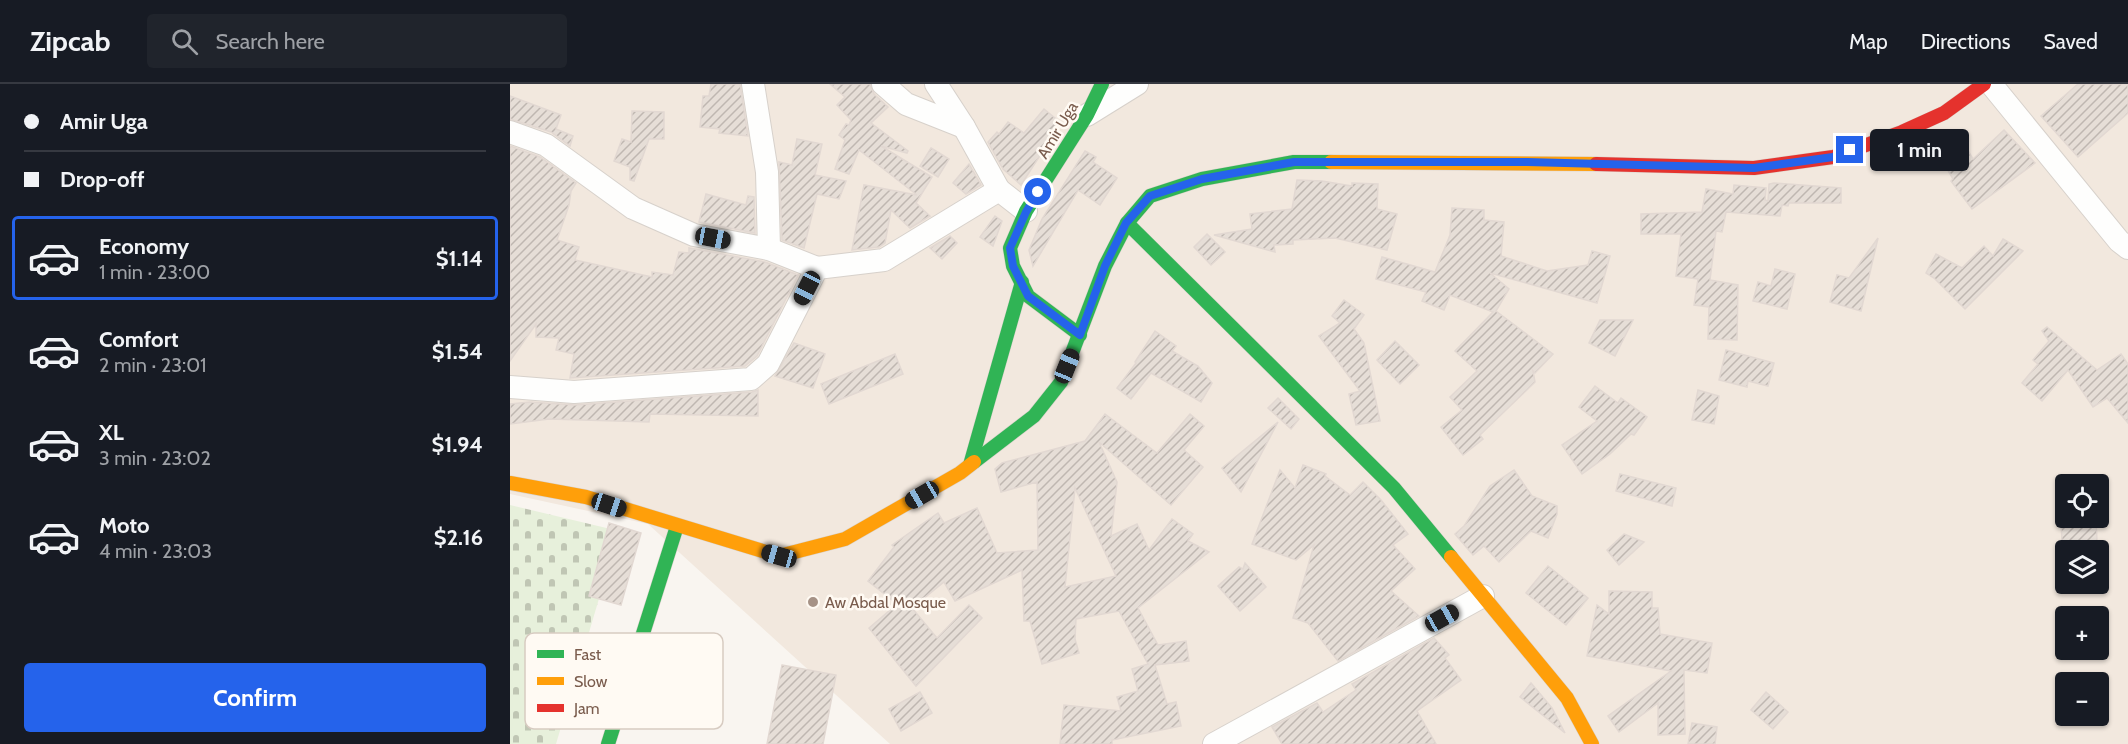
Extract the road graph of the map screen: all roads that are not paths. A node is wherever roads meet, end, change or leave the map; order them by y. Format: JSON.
{"nodes":[{"id":1,"x":753,"y":84,"type":"edge"},
{"id":2,"x":883,"y":84,"type":"edge"},
{"id":3,"x":936,"y":84,"type":"edge"},
{"id":4,"x":1102,"y":84,"type":"edge"},
{"id":5,"x":1137,"y":84,"type":"edge"},
{"id":6,"x":1984,"y":84,"type":"edge"},
{"id":7,"x":1991,"y":84,"type":"edge"},
{"id":8,"x":1087,"y":115,"type":"junction"},
{"id":9,"x":964,"y":127,"type":"junction"},
{"id":10,"x":510,"y":132,"type":"edge"},
{"id":11,"x":999,"y":190,"type":"junction"},
{"id":12,"x":1026,"y":212,"type":"junction"},
{"id":13,"x":1126,"y":223,"type":"junction"},
{"id":14,"x":2128,"y":248,"type":"edge"},
{"id":15,"x":769,"y":249,"type":"junction"},
{"id":16,"x":817,"y":268,"type":"junction"},
{"id":17,"x":1022,"y":282,"type":"junction"},
{"id":18,"x":1080,"y":335,"type":"junction"},
{"id":19,"x":510,"y":387,"type":"edge"},
{"id":20,"x":970,"y":465,"type":"junction"},
{"id":21,"x":510,"y":483,"type":"edge"},
{"id":22,"x":677,"y":526,"type":"junction"},
{"id":23,"x":1483,"y":596,"type":"junction"},
{"id":24,"x":643,"y":633,"type":"edge"},
{"id":25,"x":613,"y":729,"type":"edge"},
{"id":26,"x":608,"y":744,"type":"edge"},
{"id":27,"x":1214,"y":744,"type":"edge"},
{"id":28,"x":1592,"y":744,"type":"edge"}],
"edges":[{"from":1,"to":15,"type":"street"},
{"from":2,"to":9,"type":"street"},
{"from":3,"to":9,"type":"street"},
{"from":4,"to":8,"type":"street","name":"Amir Uga"},
{"from":5,"to":8,"type":"street"},
{"from":6,"to":13,"type":"street"},
{"from":7,"to":14,"type":"street"},
{"from":8,"to":12,"type":"street","name":"Amir Uga"},
{"from":9,"to":11,"type":"street"},
{"from":10,"to":15,"type":"street"},
{"from":11,"to":12,"type":"street"},
{"from":11,"to":16,"type":"street"},
{"from":12,"to":17,"type":"street","name":"Amir Uga"},
{"from":13,"to":18,"type":"street"},
{"from":13,"to":23,"type":"street"},
{"from":15,"to":16,"type":"street"},
{"from":16,"to":19,"type":"street"},
{"from":17,"to":18,"type":"street","name":"Amir Uga"},
{"from":17,"to":20,"type":"street"},
{"from":18,"to":20,"type":"street"},
{"from":20,"to":22,"type":"street"},
{"from":21,"to":22,"type":"street"},
{"from":22,"to":24,"type":"street"},
{"from":23,"to":27,"type":"street"},
{"from":23,"to":28,"type":"street"},
{"from":25,"to":26,"type":"street"}]}
